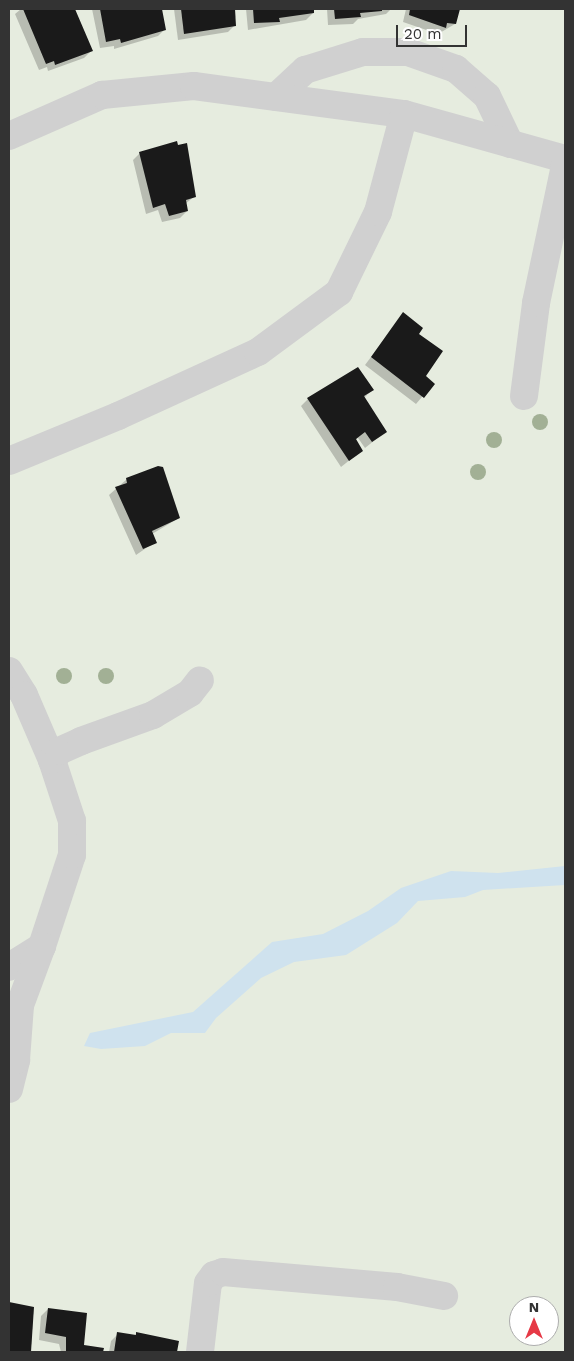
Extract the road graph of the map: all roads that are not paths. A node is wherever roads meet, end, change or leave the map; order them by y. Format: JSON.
{"nodes":[{"id":1,"x":276,"y":97,"type":"junction"},
{"id":2,"x":404,"y":114,"type":"junction"},
{"id":3,"x":9,"y":136,"type":"edge"},
{"id":4,"x":510,"y":144,"type":"junction"},
{"id":5,"x":565,"y":159,"type":"edge"},
{"id":6,"x":565,"y":165,"type":"edge"},
{"id":7,"x":524,"y":396,"type":"dead end"},
{"id":8,"x":9,"y":461,"type":"edge"},
{"id":9,"x":9,"y":671,"type":"edge"},
{"id":10,"x":200,"y":680,"type":"dead end"},
{"id":11,"x":52,"y":760,"type":"junction"},
{"id":12,"x":42,"y":946,"type":"junction"},
{"id":13,"x":9,"y":967,"type":"edge"},
{"id":14,"x":9,"y":1088,"type":"edge"},
{"id":15,"x":444,"y":1296,"type":"dead end"},
{"id":16,"x":200,"y":1352,"type":"edge"}],
"edges":[{"from":1,"to":2,"type":"street"},
{"from":1,"to":3,"type":"street"},
{"from":1,"to":4,"type":"street"},
{"from":2,"to":4,"type":"street"},
{"from":2,"to":8,"type":"street"},
{"from":4,"to":5,"type":"street"},
{"from":6,"to":7,"type":"street"},
{"from":9,"to":11,"type":"street"},
{"from":10,"to":11,"type":"street"},
{"from":11,"to":12,"type":"street"},
{"from":12,"to":13,"type":"street"},
{"from":12,"to":14,"type":"street"},
{"from":15,"to":16,"type":"street"}]}
